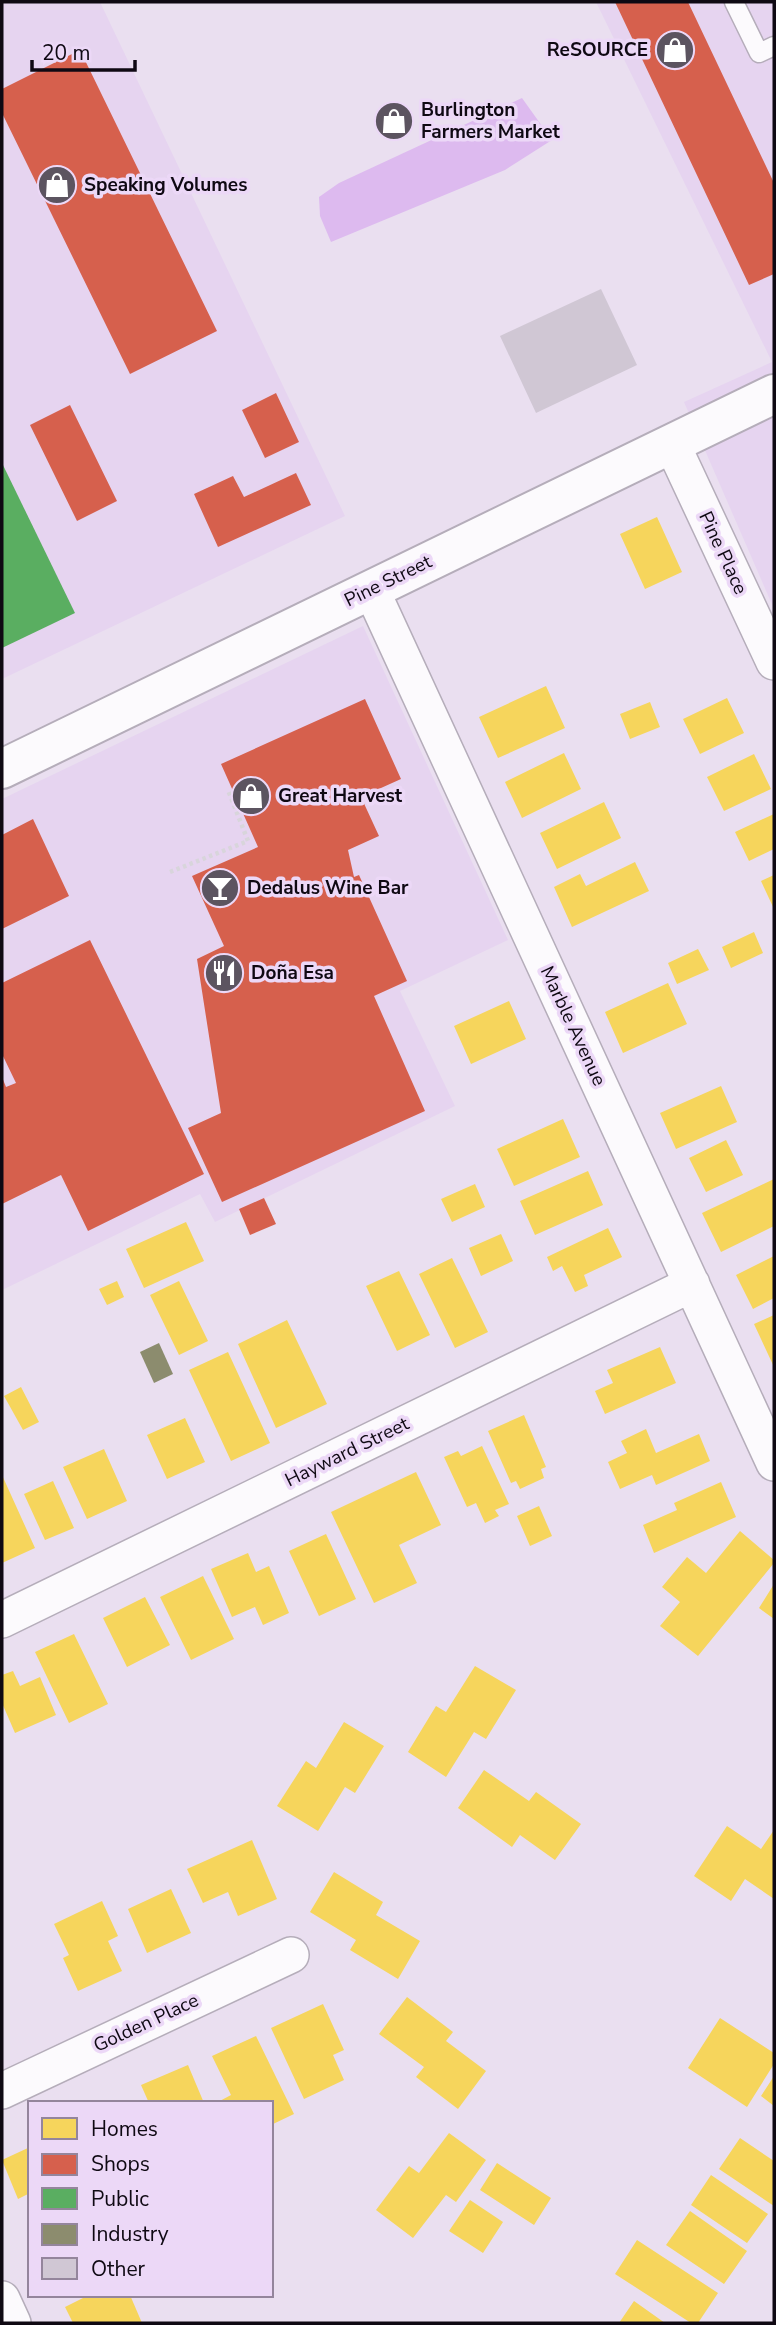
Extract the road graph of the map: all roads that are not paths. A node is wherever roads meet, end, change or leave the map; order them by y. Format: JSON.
{"nodes":[{"id":1,"x":734,"y":2,"type":"edge"},
{"id":2,"x":774,"y":46,"type":"edge"},
{"id":3,"x":774,"y":394,"type":"edge"},
{"id":4,"x":672,"y":444,"type":"junction"},
{"id":5,"x":371,"y":589,"type":"junction"},
{"id":6,"x":774,"y":662,"type":"edge"},
{"id":7,"x":2,"y":769,"type":"edge"},
{"id":8,"x":692,"y":1284,"type":"junction"},
{"id":9,"x":774,"y":1463,"type":"edge"},
{"id":10,"x":2,"y":1620,"type":"edge"},
{"id":11,"x":291,"y":1955,"type":"dead end"},
{"id":12,"x":2,"y":2091,"type":"edge"},
{"id":13,"x":2,"y":2299,"type":"edge"},
{"id":14,"x":13,"y":2323,"type":"edge"}],
"edges":[{"from":1,"to":2,"type":"lane"},
{"from":3,"to":4,"type":"main road","name":"Pine Street"},
{"from":4,"to":5,"type":"main road","name":"Pine Street"},
{"from":4,"to":6,"type":"street","name":"Pine Place"},
{"from":5,"to":7,"type":"main road","name":"Pine Street"},
{"from":5,"to":8,"type":"street","name":"Marble Avenue"},
{"from":8,"to":9,"type":"street","name":"Marble Avenue"},
{"from":8,"to":10,"type":"street","name":"Hayward Street"},
{"from":11,"to":12,"type":"street","name":"Golden Place"},
{"from":13,"to":14,"type":"street"}]}
